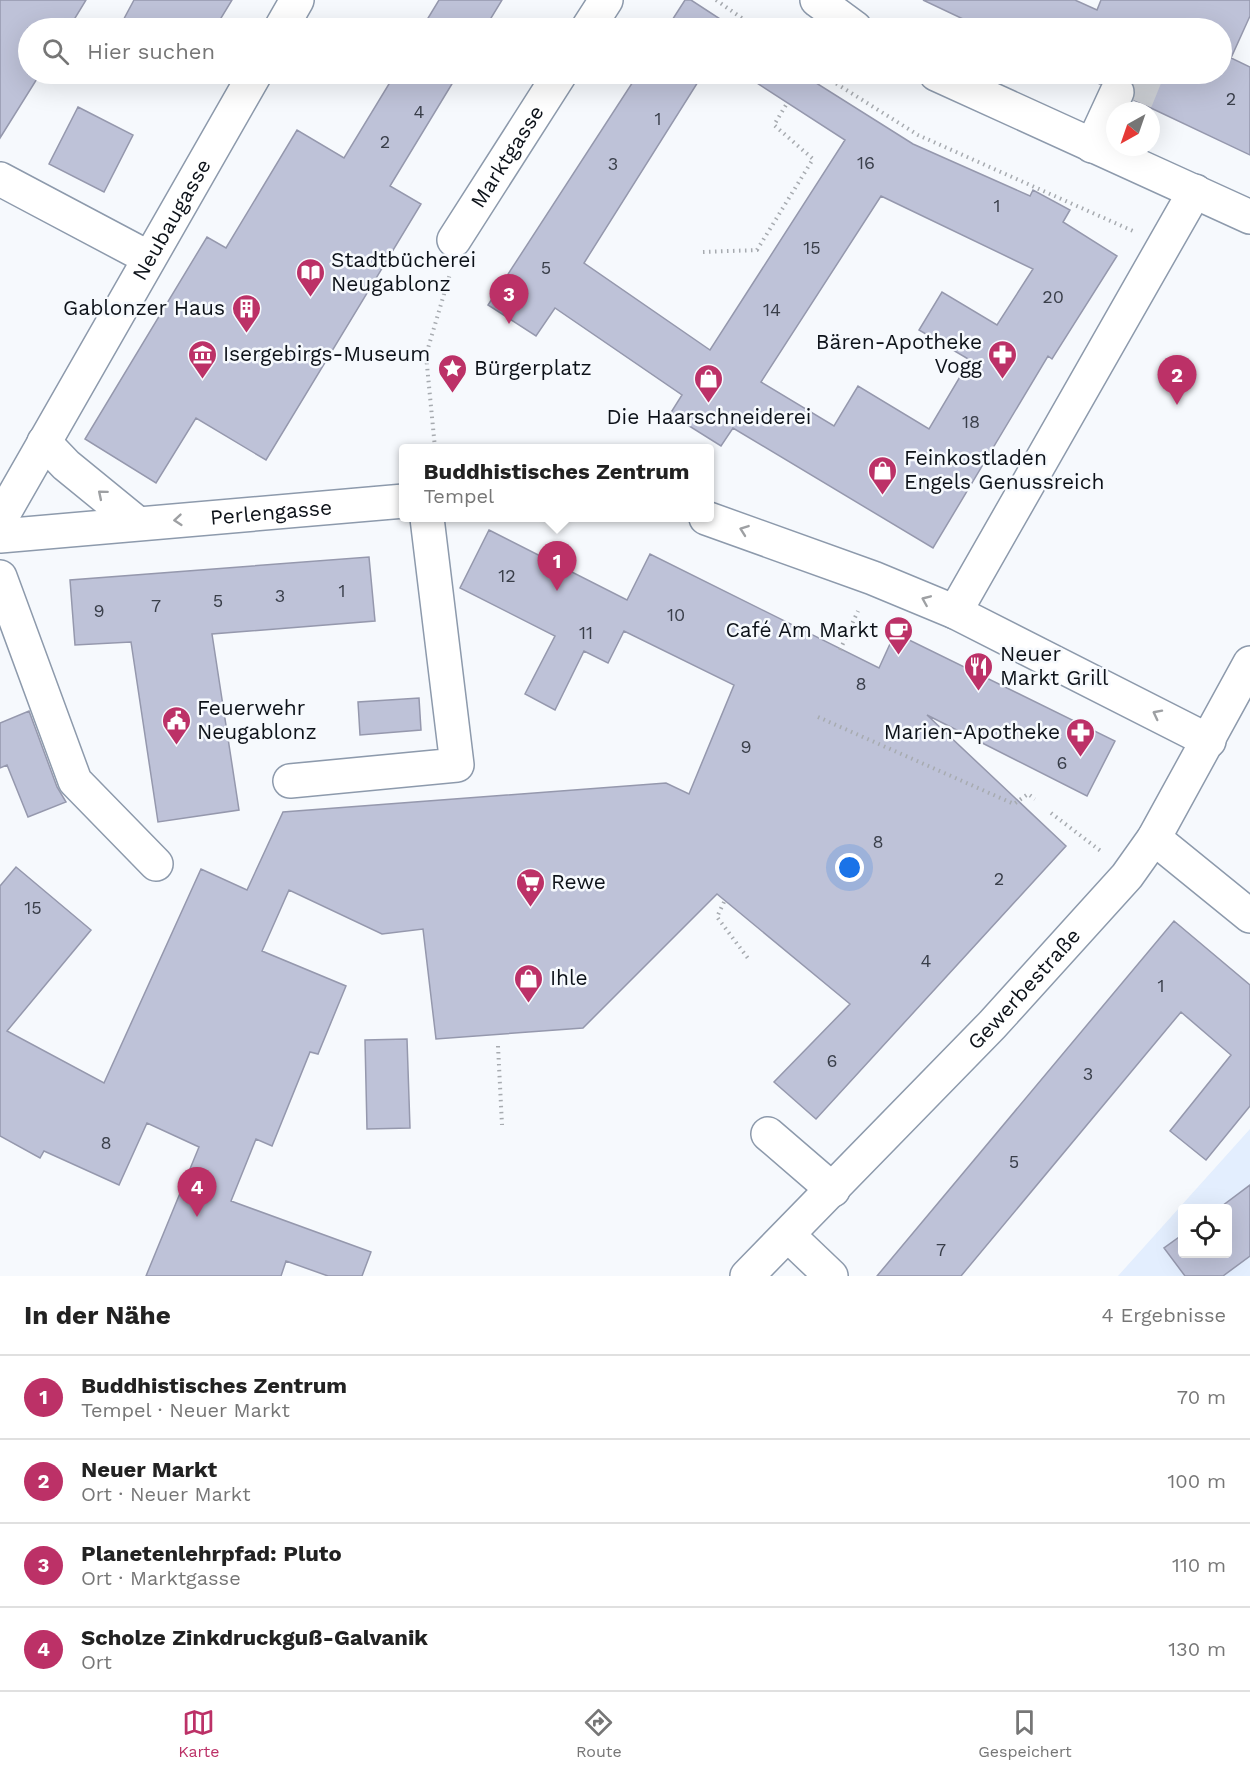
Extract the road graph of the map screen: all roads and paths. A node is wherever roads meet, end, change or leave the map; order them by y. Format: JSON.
{"nodes":[{"id":1,"x":297,"y":0,"type":"edge"},
{"id":2,"x":606,"y":0,"type":"edge"},
{"id":3,"x":716,"y":0,"type":"edge"},
{"id":4,"x":817,"y":0,"type":"edge"},
{"id":5,"x":287,"y":18,"type":"edge"},
{"id":6,"x":594,"y":18,"type":"edge"},
{"id":7,"x":742,"y":18,"type":"edge"},
{"id":8,"x":841,"y":18,"type":"edge"},
{"id":9,"x":249,"y":84,"type":"edge"},
{"id":10,"x":554,"y":84,"type":"edge"},
{"id":11,"x":837,"y":84,"type":"edge"},
{"id":12,"x":959,"y":84,"type":"edge"},
{"id":13,"x":786,"y":105,"type":"dead end"},
{"id":14,"x":1106,"y":148,"type":"edge"},
{"id":15,"x":1122,"y":156,"type":"edge"},
{"id":16,"x":0,"y":179,"type":"edge"},
{"id":17,"x":1194,"y":191,"type":"junction"},
{"id":18,"x":1250,"y":217,"type":"edge"},
{"id":19,"x":454,"y":240,"type":"joint"},
{"id":20,"x":1164,"y":245,"type":"junction"},
{"id":21,"x":703,"y":252,"type":"dead end"},
{"id":22,"x":148,"y":258,"type":"junction"},
{"id":23,"x":44,"y":442,"type":"junction"},
{"id":24,"x":435,"y":444,"type":"edge"},
{"id":25,"x":399,"y":501,"type":"edge"},
{"id":26,"x":0,"y":520,"type":"edge"},
{"id":27,"x":714,"y":521,"type":"edge"},
{"id":28,"x":427,"y":522,"type":"edge"},
{"id":29,"x":137,"y":523,"type":"junction"},
{"id":30,"x":0,"y":536,"type":"edge"},
{"id":31,"x":0,"y":577,"type":"edge"},
{"id":32,"x":956,"y":612,"type":"junction"},
{"id":33,"x":846,"y":637,"type":"dead end"},
{"id":34,"x":840,"y":650,"type":"dead end"},
{"id":35,"x":1250,"y":663,"type":"edge"},
{"id":36,"x":818,"y":717,"type":"dead end"},
{"id":37,"x":1209,"y":741,"type":"junction"},
{"id":38,"x":290,"y":781,"type":"dead end"},
{"id":39,"x":1035,"y":799,"type":"dead end"},
{"id":40,"x":1051,"y":813,"type":"dead end"},
{"id":41,"x":1154,"y":838,"type":"junction"},
{"id":42,"x":156,"y":864,"type":"dead end"},
{"id":43,"x":1130,"y":872,"type":"junction"},
{"id":44,"x":724,"y":902,"type":"dead end"},
{"id":45,"x":1250,"y":916,"type":"edge"},
{"id":46,"x":750,"y":961,"type":"dead end"},
{"id":47,"x":498,"y":1046,"type":"dead end"},
{"id":48,"x":502,"y":1125,"type":"dead end"},
{"id":49,"x":768,"y":1134,"type":"dead end"},
{"id":50,"x":833,"y":1190,"type":"junction"},
{"id":51,"x":788,"y":1234,"type":"junction"},
{"id":52,"x":747,"y":1276,"type":"edge"},
{"id":53,"x":831,"y":1276,"type":"edge"}],
"edges":[{"from":1,"to":5,"type":"street"},
{"from":2,"to":6,"type":"street"},
{"from":3,"to":7,"type":"path"},
{"from":4,"to":8,"type":"street"},
{"from":9,"to":22,"type":"street","name":"Neubaugasse"},
{"from":10,"to":19,"type":"street","name":"Marktgasse"},
{"from":11,"to":20,"type":"path"},
{"from":12,"to":14,"type":"street"},
{"from":13,"to":21,"type":"path"},
{"from":15,"to":17,"type":"street"},
{"from":16,"to":22,"type":"street"},
{"from":17,"to":18,"type":"street"},
{"from":17,"to":20,"type":"street"},
{"from":19,"to":24,"type":"path"},
{"from":20,"to":32,"type":"street"},
{"from":22,"to":23,"type":"street","name":"Neubaugasse"},
{"from":23,"to":26,"type":"street","name":"Neubaugasse"},
{"from":29,"to":23,"type":"street","one_way":true},
{"from":25,"to":29,"type":"street","name":"Perlengasse","one_way":true},
{"from":32,"to":27,"type":"street","one_way":true},
{"from":28,"to":38,"type":"street"},
{"from":29,"to":30,"type":"street","name":"Perlengasse"},
{"from":31,"to":42,"type":"street"},
{"from":37,"to":32,"type":"street","one_way":true},
{"from":33,"to":34,"type":"path"},
{"from":35,"to":37,"type":"street","name":"Gewerbestraße"},
{"from":36,"to":39,"type":"path"},
{"from":37,"to":41,"type":"street","name":"Gewerbestraße"},
{"from":40,"to":43,"type":"path"},
{"from":41,"to":43,"type":"street","name":"Gewerbestraße"},
{"from":41,"to":45,"type":"street"},
{"from":43,"to":50,"type":"street","name":"Gewerbestraße"},
{"from":44,"to":46,"type":"path"},
{"from":47,"to":48,"type":"path"},
{"from":49,"to":50,"type":"street"},
{"from":50,"to":51,"type":"street","name":"Gewerbestraße"},
{"from":51,"to":52,"type":"street","name":"Gewerbestraße"},
{"from":51,"to":53,"type":"street"}]}
